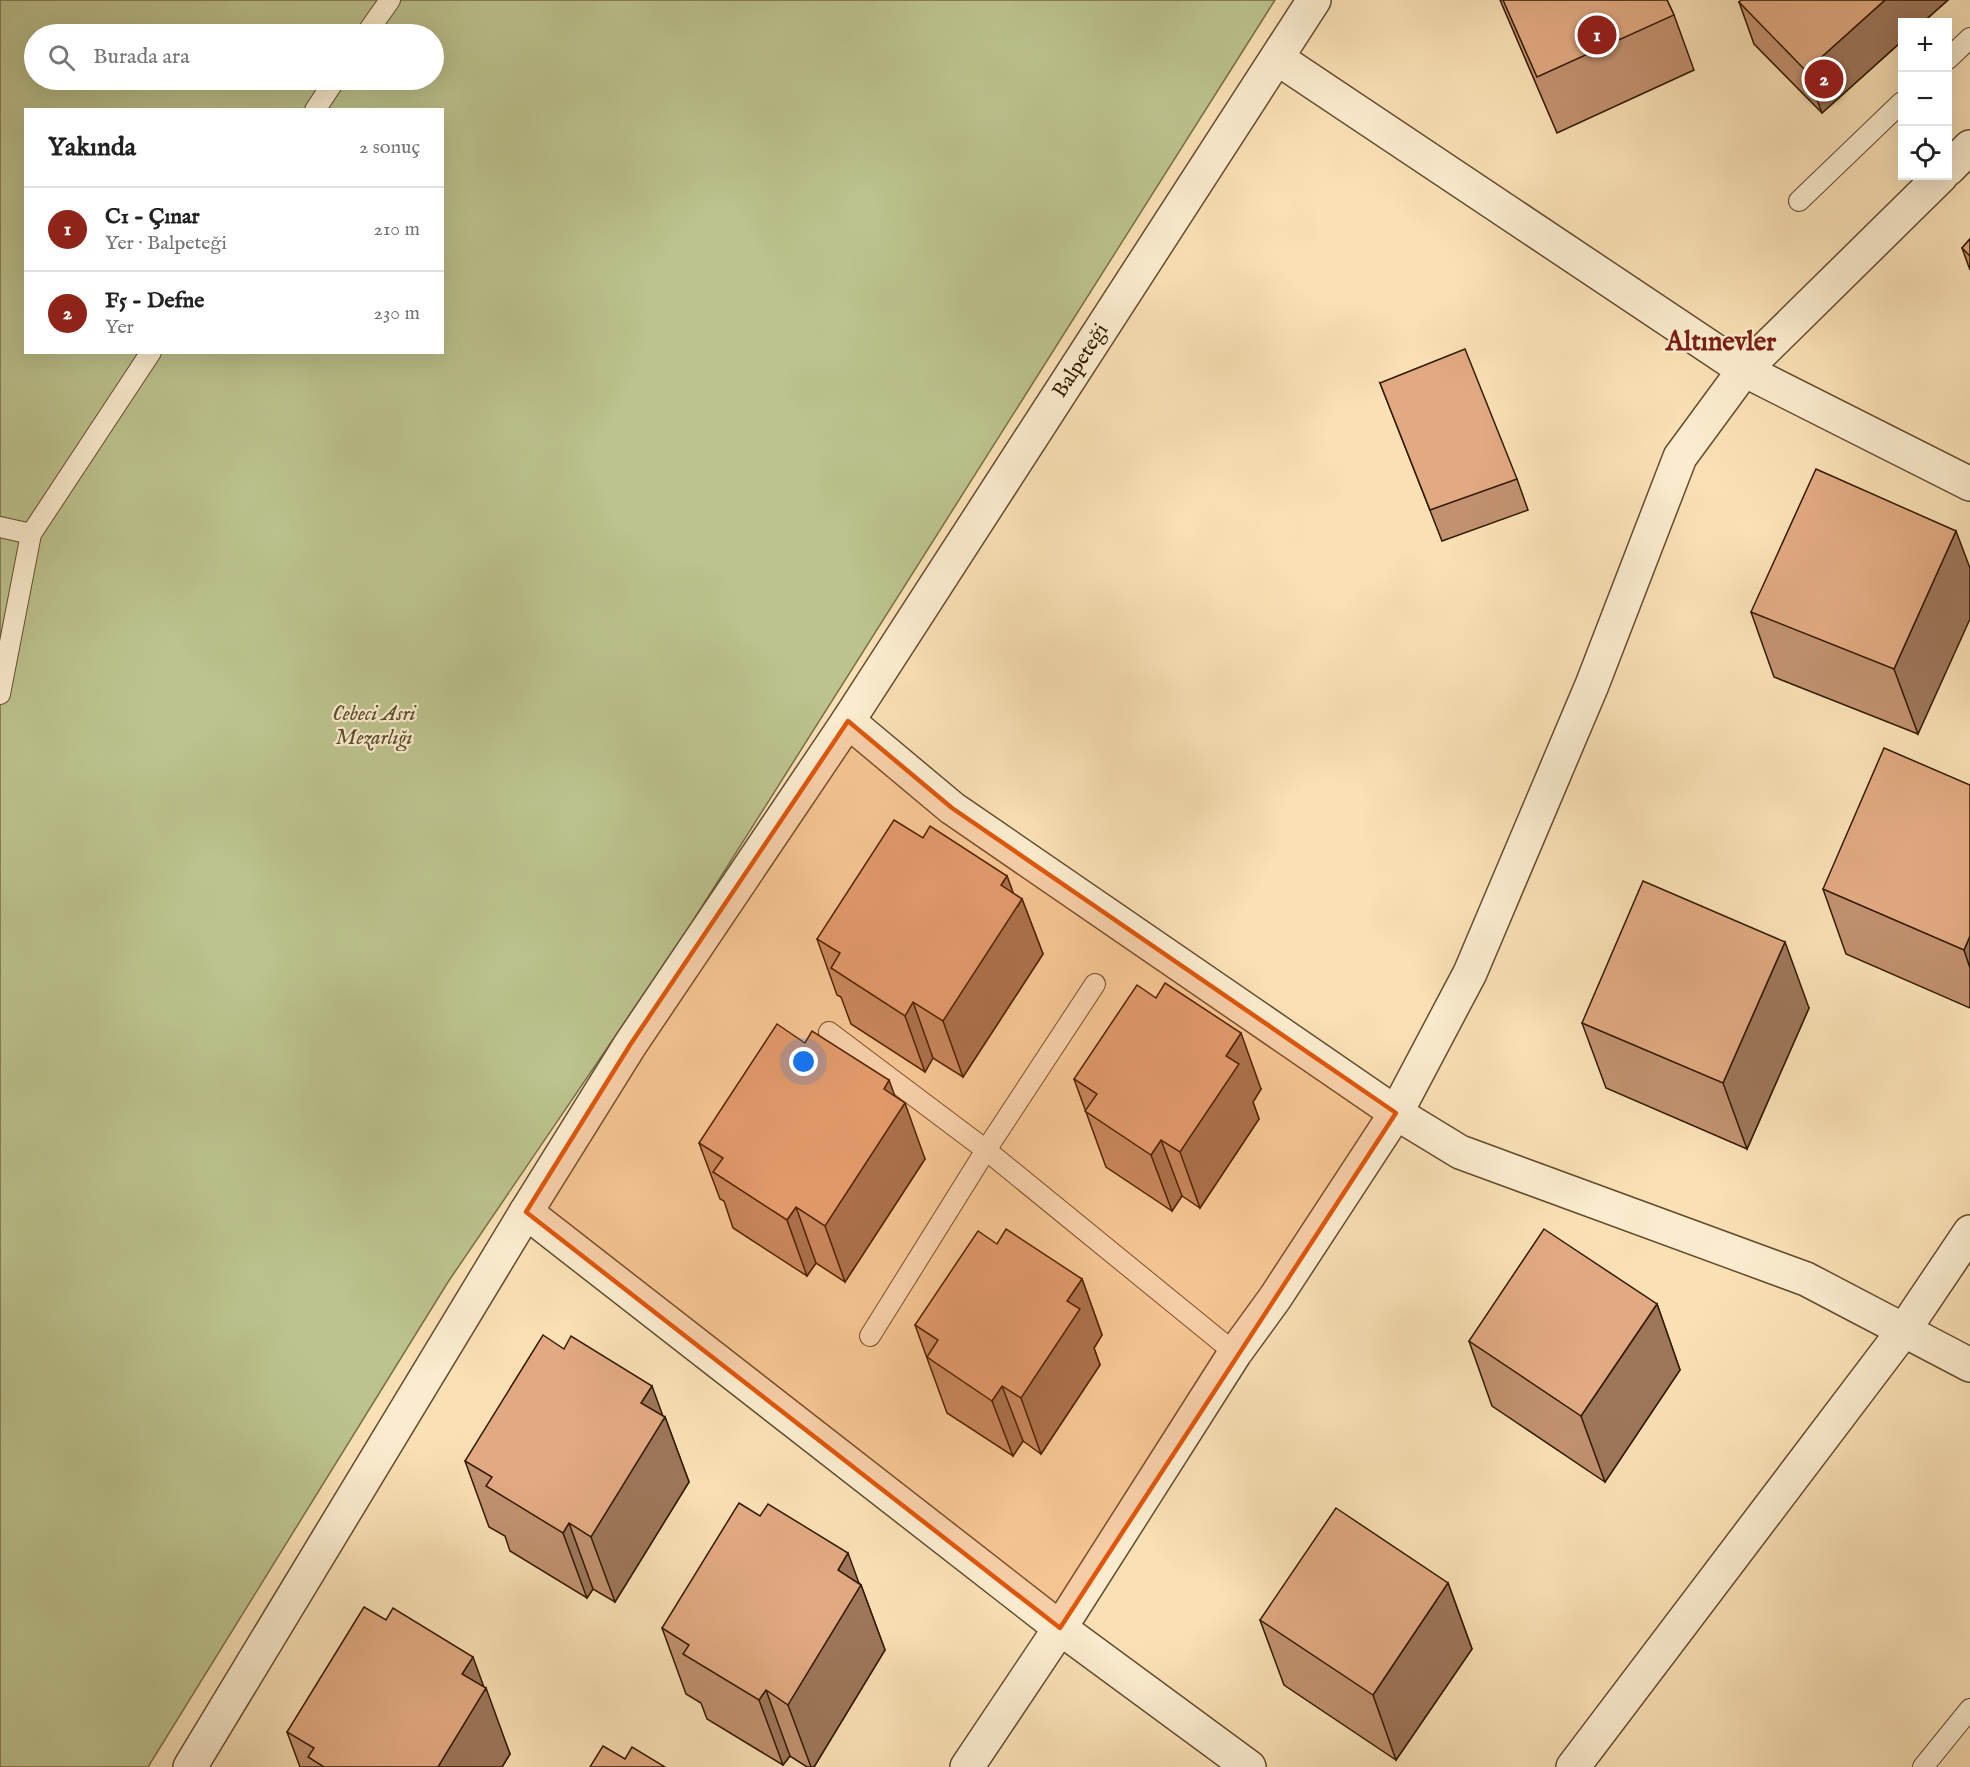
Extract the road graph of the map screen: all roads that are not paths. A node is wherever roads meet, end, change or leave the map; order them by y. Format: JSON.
{"nodes":[{"id":1,"x":390,"y":0,"type":"edge"},
{"id":2,"x":1314,"y":0,"type":"edge"},
{"id":3,"x":373,"y":24,"type":"edge"},
{"id":4,"x":1970,"y":38,"type":"edge"},
{"id":5,"x":1952,"y":54,"type":"edge"},
{"id":6,"x":1277,"y":58,"type":"junction"},
{"id":7,"x":328,"y":90,"type":"edge"},
{"id":8,"x":1898,"y":106,"type":"edge"},
{"id":9,"x":316,"y":108,"type":"edge"},
{"id":10,"x":1970,"y":147,"type":"edge"},
{"id":11,"x":1952,"y":164,"type":"edge"},
{"id":12,"x":1937,"y":180,"type":"edge"},
{"id":13,"x":1798,"y":201,"type":"dead end"},
{"id":14,"x":150,"y":354,"type":"edge"},
{"id":15,"x":1744,"y":370,"type":"junction"},
{"id":16,"x":1970,"y":484,"type":"edge"},
{"id":17,"x":0,"y":527,"type":"edge"},
{"id":18,"x":31,"y":534,"type":"junction"},
{"id":19,"x":5,"y":645,"type":"edge"},
{"id":20,"x":0,"y":694,"type":"edge"},
{"id":21,"x":848,"y":721,"type":"junction"},
{"id":22,"x":1095,"y":984,"type":"dead end"},
{"id":23,"x":829,"y":1032,"type":"dead end"},
{"id":24,"x":1396,"y":1113,"type":"junction"},
{"id":25,"x":986,"y":1150,"type":"junction"},
{"id":26,"x":526,"y":1212,"type":"junction"},
{"id":27,"x":1970,"y":1232,"type":"edge"},
{"id":28,"x":1904,"y":1330,"type":"junction"},
{"id":29,"x":870,"y":1336,"type":"dead end"},
{"id":30,"x":1235,"y":1353,"type":"junction"},
{"id":31,"x":1970,"y":1365,"type":"edge"},
{"id":32,"x":1060,"y":1628,"type":"junction"},
{"id":33,"x":1970,"y":1709,"type":"edge"},
{"id":34,"x":190,"y":1767,"type":"edge"},
{"id":35,"x":966,"y":1767,"type":"edge"},
{"id":36,"x":1249,"y":1767,"type":"edge"},
{"id":37,"x":1573,"y":1767,"type":"edge"},
{"id":38,"x":1923,"y":1767,"type":"edge"}],
"edges":[{"from":1,"to":3,"type":"lane"},
{"from":2,"to":6,"type":"street","name":"Balpeteği"},
{"from":4,"to":5,"type":"lane"},
{"from":6,"to":15,"type":"street"},
{"from":6,"to":21,"type":"street","name":"Balpeteği"},
{"from":7,"to":9,"type":"lane"},
{"from":8,"to":13,"type":"lane"},
{"from":10,"to":11,"type":"street"},
{"from":12,"to":15,"type":"street"},
{"from":14,"to":18,"type":"lane"},
{"from":15,"to":16,"type":"street"},
{"from":15,"to":24,"type":"street"},
{"from":17,"to":18,"type":"lane"},
{"from":18,"to":19,"type":"lane"},
{"from":19,"to":20,"type":"lane"},
{"from":21,"to":24,"type":"street"},
{"from":21,"to":26,"type":"street","name":"Balpeteği"},
{"from":22,"to":25,"type":"lane"},
{"from":23,"to":25,"type":"lane"},
{"from":24,"to":28,"type":"street"},
{"from":24,"to":30,"type":"street"},
{"from":25,"to":29,"type":"lane"},
{"from":25,"to":30,"type":"lane"},
{"from":26,"to":32,"type":"street"},
{"from":26,"to":34,"type":"street","name":"Balpeteği"},
{"from":27,"to":28,"type":"street"},
{"from":28,"to":31,"type":"street"},
{"from":28,"to":37,"type":"street"},
{"from":30,"to":32,"type":"street"},
{"from":32,"to":35,"type":"street"},
{"from":32,"to":36,"type":"street"},
{"from":33,"to":38,"type":"lane"}]}
